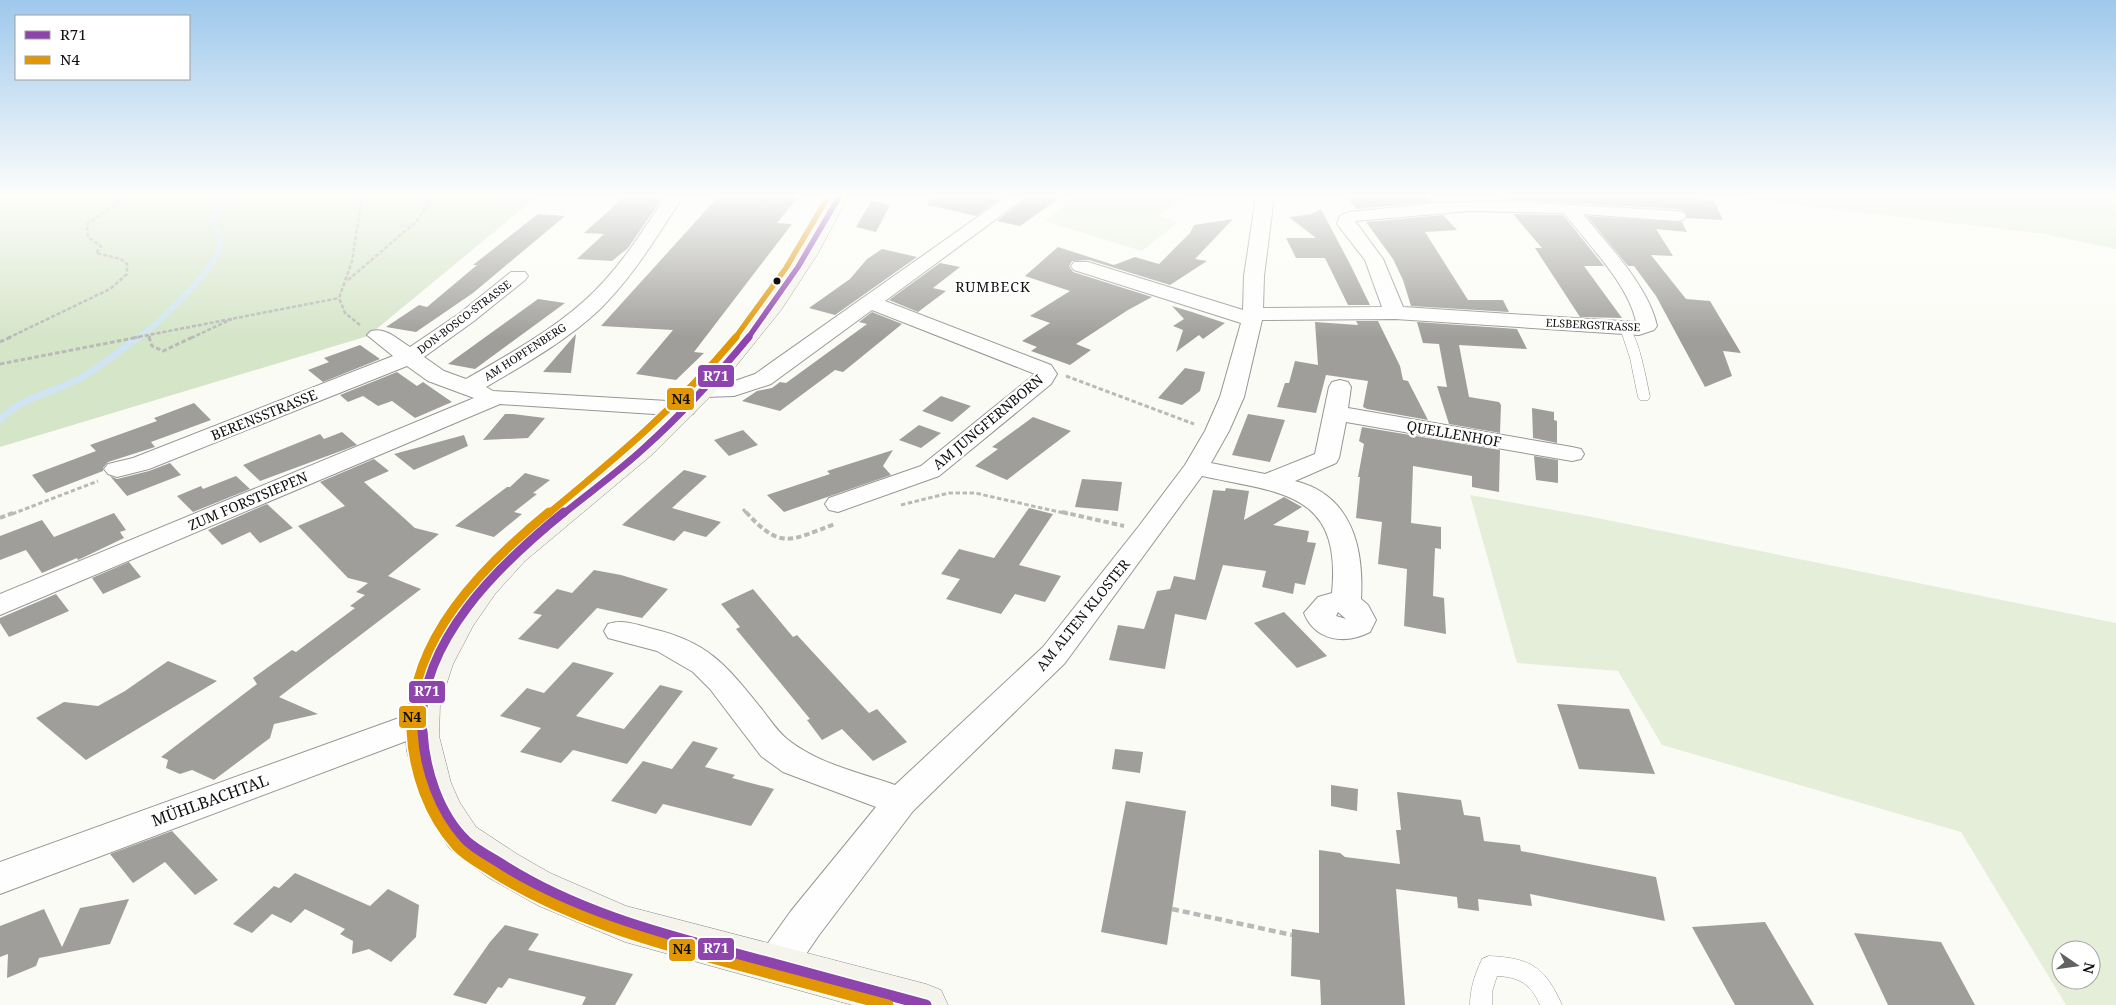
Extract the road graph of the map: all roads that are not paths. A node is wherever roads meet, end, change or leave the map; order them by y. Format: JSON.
{"nodes":[{"id":1,"x":643,"y":244,"type":"edge"},
{"id":2,"x":813,"y":244,"type":"edge"},
{"id":3,"x":952,"y":244,"type":"edge"},
{"id":4,"x":1258,"y":244,"type":"edge"},
{"id":5,"x":1363,"y":244,"type":"edge"},
{"id":6,"x":1596,"y":244,"type":"edge"},
{"id":7,"x":1081,"y":266,"type":"dead end"},
{"id":8,"x":518,"y":276,"type":"dead end"},
{"id":9,"x":871,"y":303,"type":"junction"},
{"id":10,"x":1395,"y":313,"type":"junction"},
{"id":11,"x":1252,"y":317,"type":"junction"},
{"id":12,"x":1625,"y":328,"type":"junction"},
{"id":13,"x":378,"y":336,"type":"road end"},
{"id":14,"x":410,"y":357,"type":"junction"},
{"id":15,"x":1340,"y":386,"type":"dead end"},
{"id":16,"x":467,"y":388,"type":"junction"},
{"id":17,"x":497,"y":397,"type":"junction"},
{"id":18,"x":1644,"y":397,"type":"dead end"},
{"id":19,"x":695,"y":400,"type":"junction"},
{"id":20,"x":1335,"y":413,"type":"junction"},
{"id":21,"x":1572,"y":454,"type":"dead end"},
{"id":22,"x":1196,"y":467,"type":"junction"},
{"id":23,"x":109,"y":474,"type":"road end"},
{"id":24,"x":1270,"y":481,"type":"junction"},
{"id":25,"x":841,"y":513,"type":"road end"},
{"id":26,"x":0,"y":604,"type":"edge"},
{"id":27,"x":1346,"y":604,"type":"dead end"},
{"id":28,"x":619,"y":631,"type":"dead end"},
{"id":29,"x":421,"y":722,"type":"junction"},
{"id":30,"x":901,"y":801,"type":"junction"},
{"id":31,"x":0,"y":878,"type":"edge"},
{"id":32,"x":776,"y":963,"type":"junction"},
{"id":33,"x":913,"y":1003,"type":"edge"},
{"id":34,"x":1481,"y":1005,"type":"edge"},
{"id":35,"x":1551,"y":1005,"type":"edge"}],
"edges":[{"from":1,"to":16,"type":"street","name":"AM HOPFENBERG"},
{"from":2,"to":19,"type":"street"},
{"from":3,"to":9,"type":"street","name":"ZUM FORSTSIEPEN"},
{"from":4,"to":11,"type":"street","name":"AM ALTEN KLOSTER"},
{"from":5,"to":10,"type":"street"},
{"from":6,"to":12,"type":"street","name":"ELSBERGSTRASSE"},
{"from":7,"to":11,"type":"street"},
{"from":8,"to":14,"type":"street","name":"DON-BOSCO-STRASSE"},
{"from":9,"to":19,"type":"street","name":"ZUM FORSTSIEPEN"},
{"from":9,"to":25,"type":"street","name":"AM JUNGFERNBORN"},
{"from":10,"to":11,"type":"street","name":"ELSBERGSTRASSE"},
{"from":10,"to":12,"type":"street","name":"ELSBERGSTRASSE"},
{"from":11,"to":22,"type":"street","name":"AM ALTEN KLOSTER"},
{"from":12,"to":18,"type":"lane"},
{"from":13,"to":14,"type":"street","name":"ZUM FORSTSIEPEN"},
{"from":14,"to":16,"type":"street","name":"ZUM FORSTSIEPEN"},
{"from":14,"to":23,"type":"street","name":"BERENSSTRASSE"},
{"from":15,"to":20,"type":"street"},
{"from":16,"to":17,"type":"street","name":"ZUM FORSTSIEPEN"},
{"from":17,"to":19,"type":"street","name":"ZUM FORSTSIEPEN"},
{"from":17,"to":26,"type":"street","name":"ZUM FORSTSIEPEN"},
{"from":19,"to":29,"type":"street"},
{"from":20,"to":21,"type":"street","name":"QUELLENHOF"},
{"from":20,"to":24,"type":"street"},
{"from":22,"to":24,"type":"street"},
{"from":22,"to":30,"type":"street","name":"AM ALTEN KLOSTER"},
{"from":24,"to":27,"type":"street"},
{"from":28,"to":30,"type":"street"},
{"from":29,"to":31,"type":"street","name":"MÜHLBACHTAL"},
{"from":29,"to":32,"type":"street"},
{"from":30,"to":32,"type":"street","name":"AM ALTEN KLOSTER"},
{"from":32,"to":33,"type":"street"},
{"from":34,"to":35,"type":"lane"}]}
